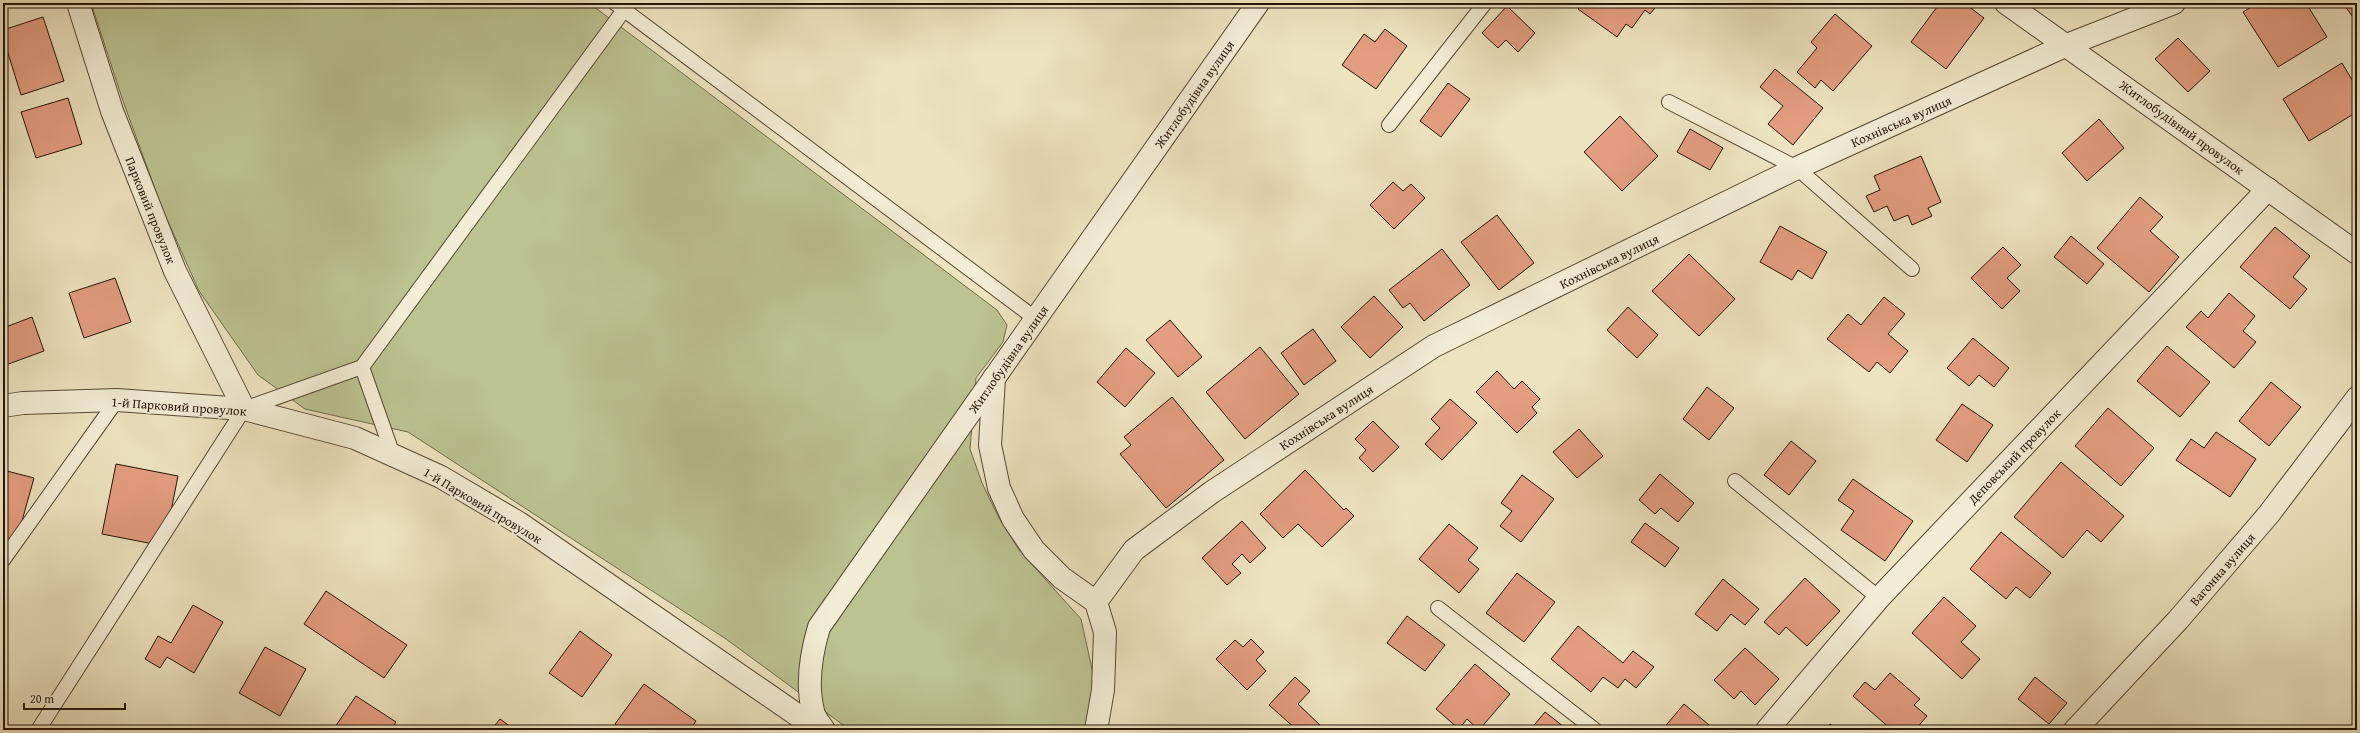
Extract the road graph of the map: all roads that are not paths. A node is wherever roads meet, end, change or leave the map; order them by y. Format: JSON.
{"nodes":[{"id":1,"x":78,"y":3,"type":"edge"},
{"id":2,"x":1258,"y":3,"type":"edge"},
{"id":3,"x":1485,"y":3,"type":"edge"},
{"id":4,"x":2006,"y":3,"type":"edge"},
{"id":5,"x":2174,"y":3,"type":"edge"},
{"id":6,"x":620,"y":7,"type":"edge"},
{"id":7,"x":2067,"y":45,"type":"junction"},
{"id":8,"x":1669,"y":102,"type":"dead end"},
{"id":9,"x":1389,"y":125,"type":"dead end"},
{"id":10,"x":1797,"y":168,"type":"junction"},
{"id":11,"x":2268,"y":189,"type":"junction"},
{"id":12,"x":2357,"y":253,"type":"edge"},
{"id":13,"x":1912,"y":269,"type":"dead end"},
{"id":14,"x":1036,"y":319,"type":"junction"},
{"id":15,"x":362,"y":367,"type":"junction"},
{"id":16,"x":994,"y":378,"type":"junction"},
{"id":17,"x":2357,"y":398,"type":"edge"},
{"id":18,"x":117,"y":400,"type":"junction"},
{"id":19,"x":3,"y":406,"type":"edge"},
{"id":20,"x":244,"y":409,"type":"junction"},
{"id":21,"x":393,"y":456,"type":"junction"},
{"id":22,"x":1735,"y":481,"type":"dead end"},
{"id":23,"x":3,"y":560,"type":"edge"},
{"id":24,"x":1879,"y":598,"type":"junction"},
{"id":25,"x":1096,"y":602,"type":"junction"},
{"id":26,"x":1438,"y":608,"type":"dead end"},
{"id":27,"x":40,"y":727,"type":"dead end"},
{"id":28,"x":819,"y":730,"type":"edge"},
{"id":29,"x":824,"y":730,"type":"edge"},
{"id":30,"x":1096,"y":730,"type":"edge"},
{"id":31,"x":1595,"y":730,"type":"edge"},
{"id":32,"x":1767,"y":730,"type":"edge"},
{"id":33,"x":2075,"y":730,"type":"edge"}],
"edges":[{"from":1,"to":20,"type":"street","name":"Парковий провулок"},
{"from":2,"to":14,"type":"street","name":"Житлобудівна вулиця"},
{"from":3,"to":9,"type":"lane"},
{"from":4,"to":7,"type":"street","name":"Житлобудівний провулок"},
{"from":5,"to":7,"type":"street","name":"Кохнівська вулиця"},
{"from":6,"to":14,"type":"lane"},
{"from":6,"to":15,"type":"lane"},
{"from":7,"to":10,"type":"street","name":"Кохнівська вулиця"},
{"from":7,"to":11,"type":"street","name":"Житлобудівний провулок"},
{"from":8,"to":10,"type":"lane"},
{"from":10,"to":13,"type":"lane"},
{"from":10,"to":25,"type":"street","name":"Кохнівська вулиця"},
{"from":11,"to":12,"type":"street","name":"Житлобудівний провулок"},
{"from":11,"to":24,"type":"street","name":"Деповський провулок"},
{"from":14,"to":16,"type":"street","name":"Житлобудівна вулиця"},
{"from":15,"to":20,"type":"lane"},
{"from":15,"to":21,"type":"lane"},
{"from":16,"to":25,"type":"street"},
{"from":16,"to":29,"type":"street","name":"Житлобудівна вулиця"},
{"from":17,"to":33,"type":"street","name":"Вагонна вулиця"},
{"from":18,"to":19,"type":"street","name":"1-й Парковий провулок"},
{"from":18,"to":20,"type":"street","name":"1-й Парковий провулок"},
{"from":18,"to":23,"type":"lane"},
{"from":20,"to":21,"type":"street","name":"1-й Парковий провулок"},
{"from":20,"to":27,"type":"lane"},
{"from":21,"to":28,"type":"street","name":"1-й Парковий провулок"},
{"from":22,"to":24,"type":"lane"},
{"from":24,"to":32,"type":"street","name":"Деповський провулок"},
{"from":25,"to":30,"type":"street"},
{"from":26,"to":31,"type":"lane"}]}
